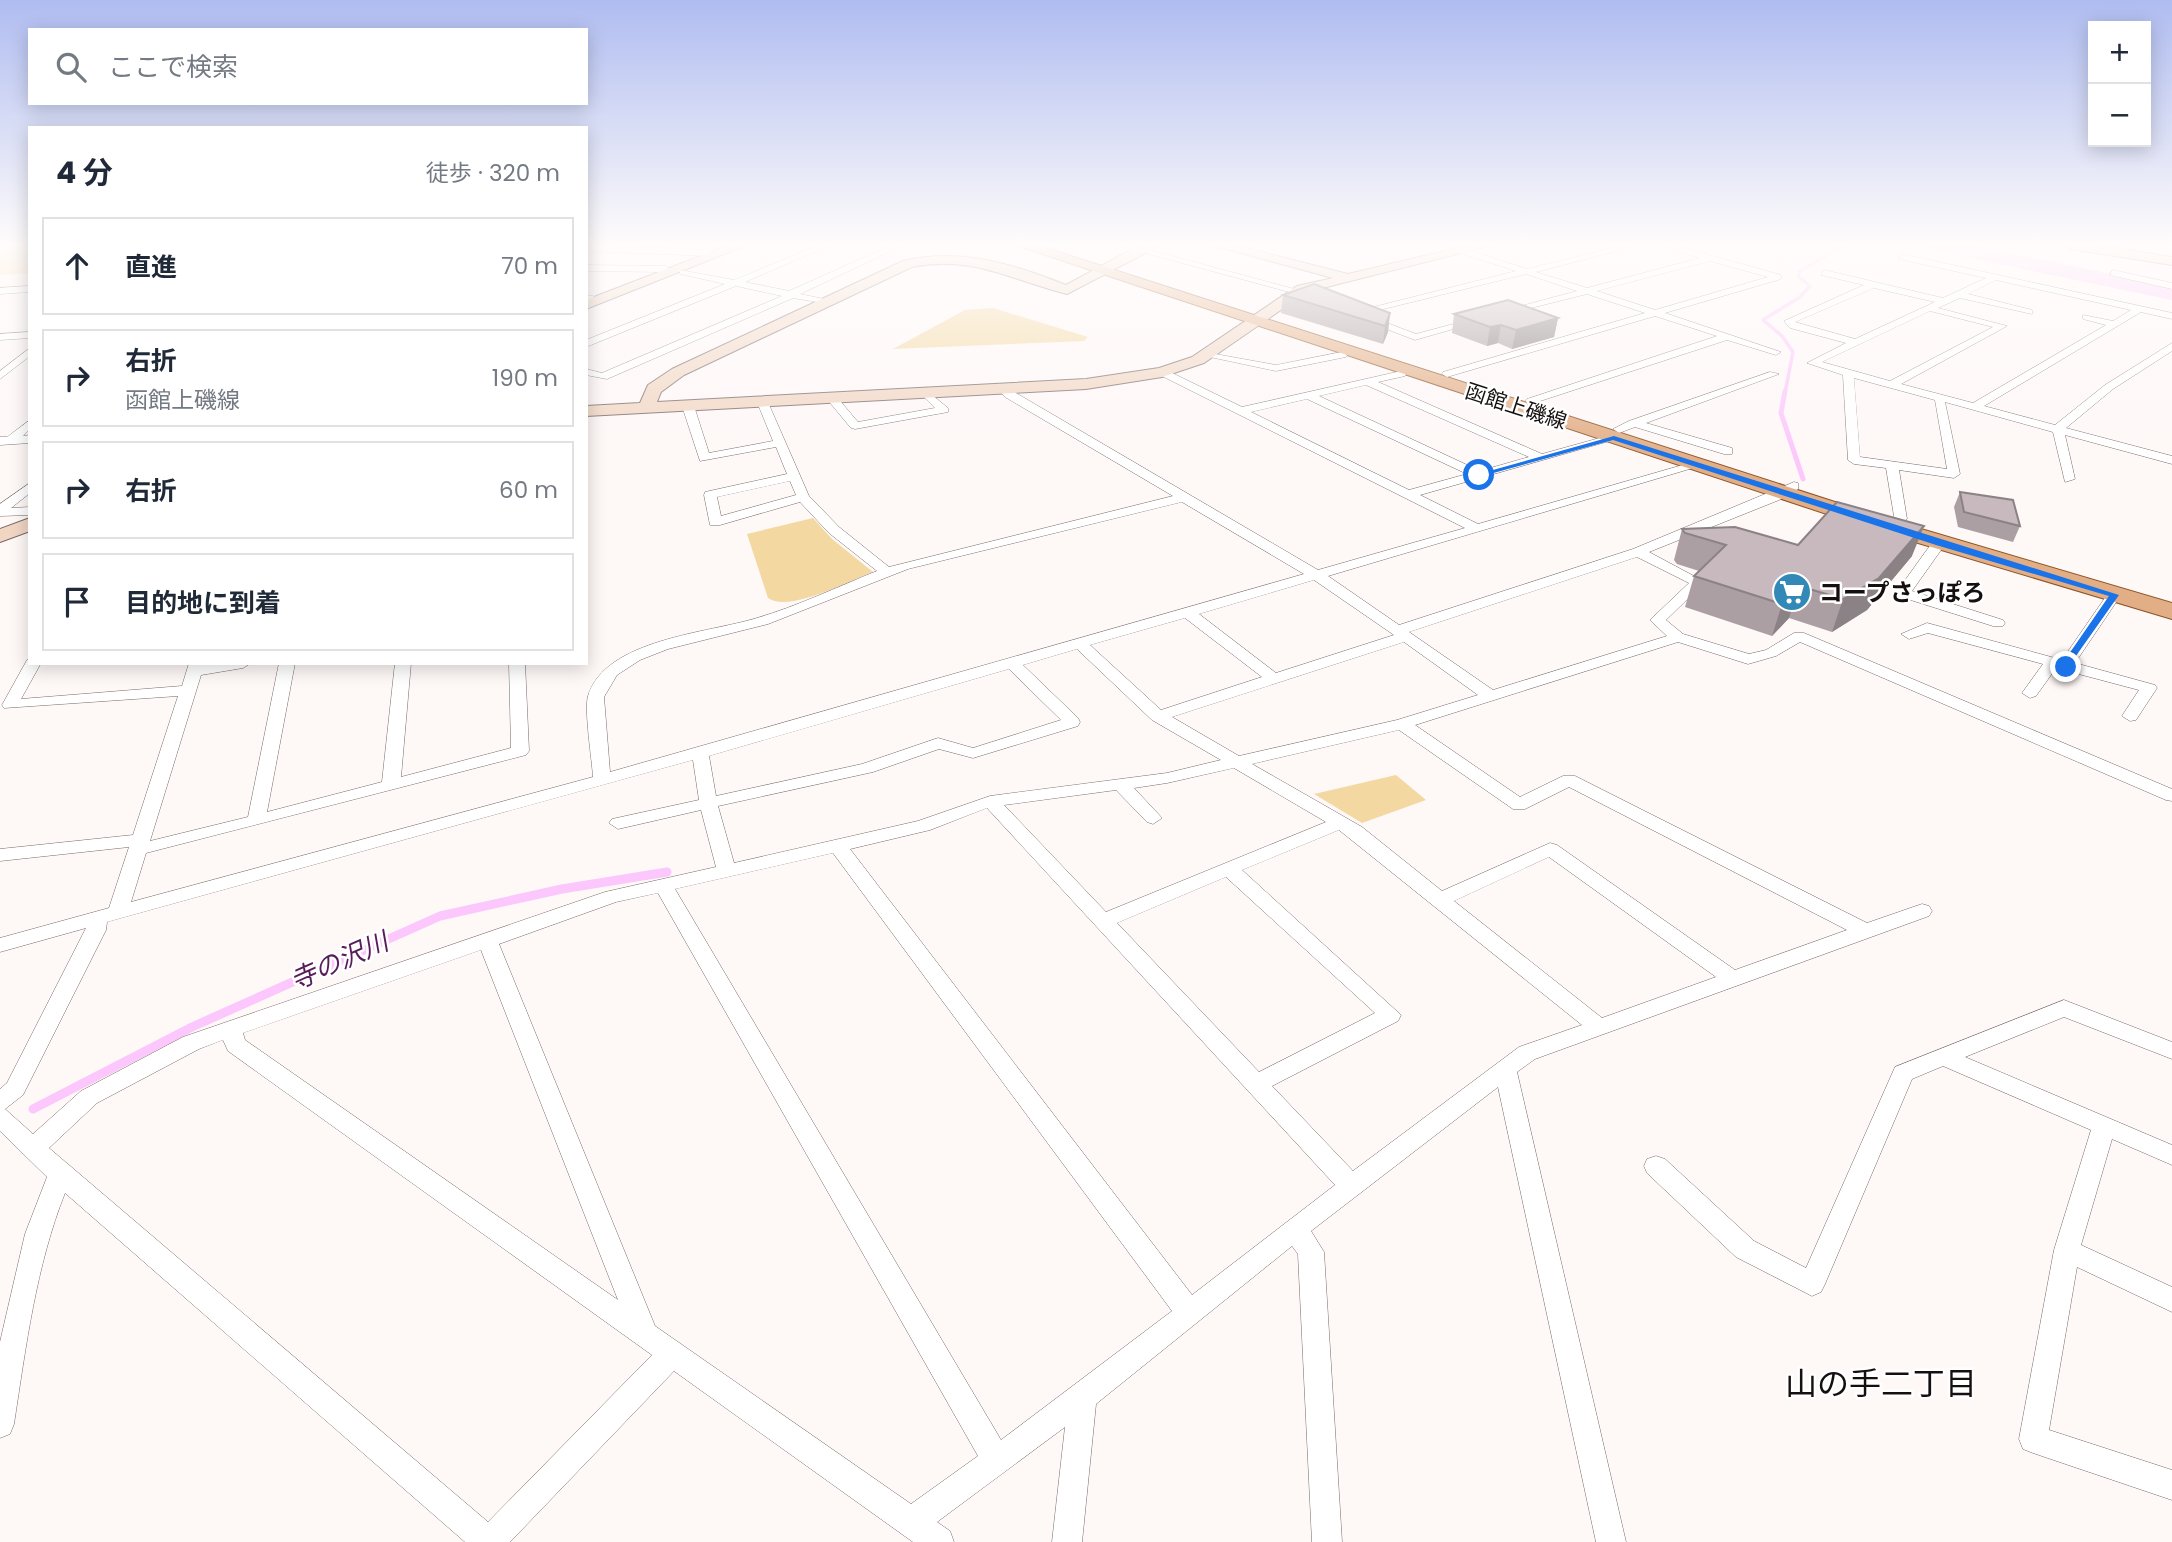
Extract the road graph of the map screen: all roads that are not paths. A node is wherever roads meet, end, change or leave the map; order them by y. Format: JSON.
{"nodes":[{"id":1,"x":652,"y":317,"type":"edge"},
{"id":2,"x":740,"y":317,"type":"edge"},
{"id":3,"x":795,"y":317,"type":"edge"},
{"id":4,"x":1254,"y":317,"type":"edge"},
{"id":5,"x":1263,"y":317,"type":"edge"},
{"id":6,"x":1365,"y":317,"type":"edge"},
{"id":7,"x":1641,"y":317,"type":"edge"},
{"id":8,"x":1668,"y":317,"type":"edge"},
{"id":9,"x":1798,"y":317,"type":"edge"},
{"id":10,"x":1909,"y":317,"type":"edge"},
{"id":11,"x":1965,"y":317,"type":"edge"},
{"id":12,"x":2086,"y":317,"type":"dead end"},
{"id":13,"x":2127,"y":317,"type":"edge"},
{"id":14,"x":1260,"y":319,"type":"junction"},
{"id":15,"x":1481,"y":320,"type":"edge"},
{"id":16,"x":2115,"y":324,"type":"junction"},
{"id":17,"x":28,"y":328,"type":"edge"},
{"id":18,"x":28,"y":335,"type":"edge"},
{"id":19,"x":17,"y":336,"type":"junction"},
{"id":20,"x":1728,"y":336,"type":"junction"},
{"id":21,"x":0,"y":337,"type":"edge"},
{"id":22,"x":1857,"y":342,"type":"junction"},
{"id":23,"x":588,"y":343,"type":"edge"},
{"id":24,"x":2172,"y":346,"type":"edge"},
{"id":25,"x":1776,"y":352,"type":"dead end"},
{"id":26,"x":28,"y":353,"type":"edge"},
{"id":27,"x":1342,"y":355,"type":"dead end"},
{"id":28,"x":1215,"y":357,"type":"dead end"},
{"id":29,"x":28,"y":366,"type":"edge"},
{"id":30,"x":4,"y":371,"type":"edge"},
{"id":31,"x":1162,"y":372,"type":"junction"},
{"id":32,"x":588,"y":373,"type":"edge"},
{"id":33,"x":1852,"y":373,"type":"junction"},
{"id":34,"x":1401,"y":374,"type":"dead end"},
{"id":35,"x":1447,"y":374,"type":"junction"},
{"id":36,"x":1774,"y":374,"type":"dead end"},
{"id":37,"x":1368,"y":382,"type":"junction"},
{"id":38,"x":1892,"y":384,"type":"junction"},
{"id":39,"x":1003,"y":388,"type":"junction"},
{"id":40,"x":926,"y":393,"type":"junction"},
{"id":41,"x":1308,"y":395,"type":"junction"},
{"id":42,"x":832,"y":398,"type":"junction"},
{"id":43,"x":1944,"y":398,"type":"junction"},
{"id":44,"x":1531,"y":401,"type":"junction"},
{"id":45,"x":763,"y":402,"type":"junction"},
{"id":46,"x":688,"y":406,"type":"junction"},
{"id":47,"x":1976,"y":406,"type":"junction"},
{"id":48,"x":646,"y":408,"type":"junction"},
{"id":49,"x":588,"y":411,"type":"edge"},
{"id":50,"x":1240,"y":411,"type":"junction"},
{"id":51,"x":28,"y":424,"type":"edge"},
{"id":52,"x":2058,"y":428,"type":"junction"},
{"id":53,"x":1622,"y":430,"type":"junction"},
{"id":54,"x":28,"y":439,"type":"edge"},
{"id":55,"x":5,"y":440,"type":"edge"},
{"id":56,"x":779,"y":443,"type":"junction"},
{"id":57,"x":1728,"y":451,"type":"dead end"},
{"id":58,"x":2169,"y":456,"type":"edge"},
{"id":59,"x":1541,"y":458,"type":"junction"},
{"id":60,"x":1698,"y":465,"type":"junction"},
{"id":61,"x":1892,"y":465,"type":"junction"},
{"id":62,"x":1479,"y":475,"type":"junction"},
{"id":63,"x":793,"y":477,"type":"junction"},
{"id":64,"x":2068,"y":479,"type":"dead end"},
{"id":65,"x":28,"y":488,"type":"edge"},
{"id":66,"x":1788,"y":489,"type":"junction"},
{"id":67,"x":1409,"y":494,"type":"junction"},
{"id":68,"x":803,"y":497,"type":"junction"},
{"id":69,"x":1182,"y":498,"type":"junction"},
{"id":70,"x":0,"y":511,"type":"edge"},
{"id":71,"x":28,"y":511,"type":"edge"},
{"id":72,"x":1900,"y":519,"type":"junction"},
{"id":73,"x":28,"y":525,"type":"edge"},
{"id":74,"x":1478,"y":529,"type":"junction"},
{"id":75,"x":0,"y":536,"type":"edge"},
{"id":76,"x":1939,"y":543,"type":"junction"},
{"id":77,"x":1638,"y":552,"type":"junction"},
{"id":78,"x":888,"y":573,"type":"junction"},
{"id":79,"x":1315,"y":575,"type":"junction"},
{"id":80,"x":2114,"y":595,"type":"junction"},
{"id":81,"x":2172,"y":598,"type":"edge"},
{"id":82,"x":2172,"y":611,"type":"edge"},
{"id":83,"x":1187,"y":612,"type":"junction"},
{"id":84,"x":1998,"y":623,"type":"dead end"},
{"id":85,"x":1403,"y":633,"type":"junction"},
{"id":86,"x":1909,"y":634,"type":"dead end"},
{"id":87,"x":1678,"y":637,"type":"junction"},
{"id":88,"x":1079,"y":643,"type":"junction"},
{"id":89,"x":1012,"y":663,"type":"junction"},
{"id":90,"x":32,"y":665,"type":"edge"},
{"id":91,"x":220,"y":665,"type":"edge"},
{"id":92,"x":287,"y":665,"type":"edge"},
{"id":93,"x":403,"y":665,"type":"edge"},
{"id":94,"x":517,"y":665,"type":"edge"},
{"id":95,"x":2059,"y":665,"type":"junction"},
{"id":96,"x":196,"y":667,"type":"edge"},
{"id":97,"x":1274,"y":679,"type":"junction"},
{"id":98,"x":190,"y":690,"type":"junction"},
{"id":99,"x":2029,"y":693,"type":"dead end"},
{"id":100,"x":1491,"y":696,"type":"junction"},
{"id":101,"x":1158,"y":716,"type":"junction"},
{"id":102,"x":2130,"y":716,"type":"dead end"},
{"id":103,"x":1402,"y":724,"type":"junction"},
{"id":104,"x":700,"y":753,"type":"junction"},
{"id":105,"x":1237,"y":761,"type":"junction"},
{"id":106,"x":602,"y":780,"type":"junction"},
{"id":107,"x":391,"y":785,"type":"junction"},
{"id":108,"x":1120,"y":785,"type":"junction"},
{"id":109,"x":2172,"y":796,"type":"edge"},
{"id":110,"x":990,"y":801,"type":"junction"},
{"id":111,"x":709,"y":806,"type":"junction"},
{"id":112,"x":1153,"y":818,"type":"dead end"},
{"id":113,"x":256,"y":821,"type":"junction"},
{"id":114,"x":1341,"y":822,"type":"junction"},
{"id":115,"x":618,"y":823,"type":"dead end"},
{"id":116,"x":139,"y":845,"type":"junction"},
{"id":117,"x":837,"y":845,"type":"junction"},
{"id":118,"x":0,"y":855,"type":"edge"},
{"id":119,"x":1229,"y":869,"type":"junction"},
{"id":120,"x":727,"y":872,"type":"junction"},
{"id":121,"x":664,"y":887,"type":"junction"},
{"id":122,"x":1441,"y":899,"type":"junction"},
{"id":123,"x":1922,"y":911,"type":"dead end"},
{"id":124,"x":108,"y":914,"type":"junction"},
{"id":125,"x":1101,"y":922,"type":"junction"},
{"id":126,"x":1865,"y":931,"type":"junction"},
{"id":127,"x":488,"y":941,"type":"junction"},
{"id":128,"x":0,"y":945,"type":"edge"},
{"id":129,"x":1730,"y":977,"type":"junction"},
{"id":130,"x":1598,"y":1027,"type":"junction"},
{"id":131,"x":231,"y":1030,"type":"junction"},
{"id":132,"x":2172,"y":1051,"type":"edge"},
{"id":133,"x":1941,"y":1056,"type":"junction"},
{"id":134,"x":1505,"y":1068,"type":"junction"},
{"id":135,"x":1256,"y":1084,"type":"junction"},
{"id":136,"x":0,"y":1102,"type":"edge"},
{"id":137,"x":0,"y":1117,"type":"edge"},
{"id":138,"x":2104,"y":1125,"type":"junction"},
{"id":139,"x":34,"y":1147,"type":"junction"},
{"id":140,"x":2172,"y":1155,"type":"edge"},
{"id":141,"x":1656,"y":1166,"type":"dead end"},
{"id":142,"x":60,"y":1174,"type":"junction"},
{"id":143,"x":1353,"y":1187,"type":"junction"},
{"id":144,"x":1295,"y":1229,"type":"junction"},
{"id":145,"x":2067,"y":1250,"type":"junction"},
{"id":146,"x":2172,"y":1300,"type":"edge"},
{"id":147,"x":1190,"y":1314,"type":"junction"},
{"id":148,"x":645,"y":1335,"type":"junction"},
{"id":149,"x":672,"y":1354,"type":"junction"},
{"id":150,"x":1083,"y":1396,"type":"junction"},
{"id":151,"x":0,"y":1424,"type":"edge"},
{"id":152,"x":997,"y":1461,"type":"junction"},
{"id":153,"x":2172,"y":1485,"type":"edge"},
{"id":154,"x":912,"y":1522,"type":"junction"},
{"id":155,"x":489,"y":1542,"type":"edge"},
{"id":156,"x":939,"y":1542,"type":"edge"},
{"id":157,"x":1067,"y":1542,"type":"edge"},
{"id":158,"x":1327,"y":1542,"type":"edge"},
{"id":159,"x":1611,"y":1542,"type":"edge"}],
"edges":[{"from":1,"to":23,"type":"street"},
{"from":2,"to":32,"type":"street"},
{"from":3,"to":48,"type":"street"},
{"from":4,"to":14,"type":"main road","name":"函館上磯線"},
{"from":5,"to":14,"type":"street"},
{"from":6,"to":15,"type":"street"},
{"from":7,"to":35,"type":"street"},
{"from":8,"to":20,"type":"street"},
{"from":9,"to":22,"type":"street"},
{"from":10,"to":22,"type":"street"},
{"from":11,"to":38,"type":"street"},
{"from":12,"to":16,"type":"street"},
{"from":13,"to":16,"type":"street"},
{"from":14,"to":31,"type":"street"},
{"from":14,"to":35,"type":"main road","name":"函館上磯線"},
{"from":14,"to":53,"type":"main road","name":"函館上磯線"},
{"from":16,"to":47,"type":"street"},
{"from":17,"to":19,"type":"street"},
{"from":18,"to":19,"type":"street"},
{"from":19,"to":21,"type":"street"},
{"from":20,"to":25,"type":"street"},
{"from":20,"to":44,"type":"street"},
{"from":22,"to":33,"type":"street"},
{"from":24,"to":52,"type":"street"},
{"from":26,"to":30,"type":"street"},
{"from":27,"to":28,"type":"street"},
{"from":29,"to":30,"type":"street"},
{"from":31,"to":39,"type":"street"},
{"from":31,"to":50,"type":"street"},
{"from":33,"to":38,"type":"street"},
{"from":33,"to":61,"type":"street"},
{"from":34,"to":37,"type":"street"},
{"from":35,"to":44,"type":"main road","name":"函館上磯線"},
{"from":36,"to":53,"type":"street"},
{"from":37,"to":41,"type":"street"},
{"from":37,"to":59,"type":"street"},
{"from":38,"to":43,"type":"street"},
{"from":39,"to":40,"type":"street"},
{"from":39,"to":69,"type":"street"},
{"from":40,"to":42,"type":"street"},
{"from":40,"to":42,"type":"street"},
{"from":41,"to":50,"type":"street"},
{"from":41,"to":62,"type":"street"},
{"from":42,"to":45,"type":"street"},
{"from":43,"to":47,"type":"street"},
{"from":43,"to":61,"type":"street"},
{"from":44,"to":53,"type":"main road","name":"函館上磯線"},
{"from":45,"to":46,"type":"street"},
{"from":45,"to":56,"type":"street"},
{"from":46,"to":48,"type":"street"},
{"from":46,"to":56,"type":"street"},
{"from":47,"to":52,"type":"street"},
{"from":48,"to":49,"type":"street"},
{"from":50,"to":67,"type":"street"},
{"from":51,"to":55,"type":"street"},
{"from":52,"to":58,"type":"street"},
{"from":52,"to":64,"type":"street"},
{"from":53,"to":57,"type":"street"},
{"from":53,"to":59,"type":"street"},
{"from":53,"to":60,"type":"main road","name":"函館上磯線"},
{"from":53,"to":66,"type":"main road","name":"函館上磯線"},
{"from":54,"to":55,"type":"street"},
{"from":56,"to":63,"type":"street"},
{"from":59,"to":62,"type":"street"},
{"from":60,"to":66,"type":"main road","name":"函館上磯線"},
{"from":60,"to":74,"type":"street"},
{"from":61,"to":72,"type":"street"},
{"from":62,"to":67,"type":"street"},
{"from":63,"to":68,"type":"street"},
{"from":63,"to":68,"type":"street"},
{"from":65,"to":70,"type":"street"},
{"from":66,"to":72,"type":"main road","name":"函館上磯線"},
{"from":66,"to":76,"type":"main road","name":"函館上磯線"},
{"from":66,"to":77,"type":"street"},
{"from":67,"to":74,"type":"street"},
{"from":68,"to":78,"type":"street"},
{"from":69,"to":78,"type":"street"},
{"from":69,"to":79,"type":"street"},
{"from":70,"to":71,"type":"street"},
{"from":72,"to":81,"type":"main road","name":"函館上磯線"},
{"from":73,"to":75,"type":"street"},
{"from":74,"to":79,"type":"street"},
{"from":76,"to":80,"type":"main road","name":"函館上磯線"},
{"from":76,"to":84,"type":"street"},
{"from":77,"to":85,"type":"street"},
{"from":77,"to":87,"type":"street"},
{"from":78,"to":106,"type":"street"},
{"from":79,"to":83,"type":"street"},
{"from":79,"to":85,"type":"street"},
{"from":80,"to":82,"type":"main road","name":"函館上磯線"},
{"from":80,"to":95,"type":"street"},
{"from":83,"to":88,"type":"street"},
{"from":83,"to":97,"type":"street"},
{"from":85,"to":97,"type":"street"},
{"from":85,"to":100,"type":"street"},
{"from":86,"to":95,"type":"street"},
{"from":87,"to":100,"type":"street"},
{"from":87,"to":109,"type":"street"},
{"from":88,"to":89,"type":"street"},
{"from":88,"to":101,"type":"street"},
{"from":89,"to":104,"type":"street"},
{"from":89,"to":111,"type":"street"},
{"from":90,"to":98,"type":"street"},
{"from":91,"to":96,"type":"street"},
{"from":92,"to":113,"type":"street"},
{"from":93,"to":107,"type":"street"},
{"from":94,"to":107,"type":"street"},
{"from":95,"to":99,"type":"street"},
{"from":95,"to":102,"type":"street"},
{"from":96,"to":98,"type":"street"},
{"from":97,"to":101,"type":"street"},
{"from":98,"to":116,"type":"street"},
{"from":100,"to":103,"type":"street"},
{"from":101,"to":105,"type":"street"},
{"from":103,"to":105,"type":"street"},
{"from":103,"to":126,"type":"street"},
{"from":104,"to":106,"type":"street"},
{"from":104,"to":111,"type":"street"},
{"from":105,"to":108,"type":"street"},
{"from":105,"to":114,"type":"street"},
{"from":106,"to":124,"type":"street"},
{"from":107,"to":113,"type":"street"},
{"from":108,"to":110,"type":"street"},
{"from":108,"to":112,"type":"street"},
{"from":110,"to":117,"type":"street"},
{"from":110,"to":125,"type":"street"},
{"from":111,"to":115,"type":"street"},
{"from":111,"to":120,"type":"street"},
{"from":113,"to":116,"type":"street"},
{"from":114,"to":119,"type":"street"},
{"from":114,"to":122,"type":"street"},
{"from":116,"to":118,"type":"street"},
{"from":116,"to":124,"type":"street"},
{"from":117,"to":120,"type":"street"},
{"from":117,"to":147,"type":"street"},
{"from":119,"to":125,"type":"street"},
{"from":119,"to":135,"type":"street"},
{"from":120,"to":121,"type":"street"},
{"from":121,"to":127,"type":"street"},
{"from":121,"to":152,"type":"street"},
{"from":122,"to":129,"type":"street"},
{"from":122,"to":130,"type":"street"},
{"from":123,"to":126,"type":"street"},
{"from":124,"to":128,"type":"street"},
{"from":124,"to":136,"type":"street"},
{"from":125,"to":135,"type":"street"},
{"from":126,"to":129,"type":"street"},
{"from":127,"to":131,"type":"street"},
{"from":127,"to":148,"type":"street"},
{"from":129,"to":130,"type":"street"},
{"from":130,"to":134,"type":"street"},
{"from":131,"to":139,"type":"street"},
{"from":131,"to":148,"type":"street"},
{"from":132,"to":133,"type":"street"},
{"from":133,"to":138,"type":"street"},
{"from":133,"to":141,"type":"street"},
{"from":134,"to":143,"type":"street"},
{"from":134,"to":159,"type":"street"},
{"from":135,"to":143,"type":"street"},
{"from":137,"to":139,"type":"street"},
{"from":138,"to":140,"type":"street"},
{"from":138,"to":145,"type":"street"},
{"from":139,"to":142,"type":"street"},
{"from":142,"to":151,"type":"street"},
{"from":142,"to":155,"type":"street"},
{"from":143,"to":144,"type":"street"},
{"from":144,"to":147,"type":"street"},
{"from":144,"to":158,"type":"street"},
{"from":145,"to":146,"type":"street"},
{"from":145,"to":153,"type":"street"},
{"from":147,"to":150,"type":"street"},
{"from":148,"to":149,"type":"street"},
{"from":149,"to":154,"type":"street"},
{"from":149,"to":155,"type":"street"},
{"from":150,"to":152,"type":"street"},
{"from":150,"to":157,"type":"street"},
{"from":152,"to":154,"type":"street"},
{"from":154,"to":156,"type":"street"}]}
